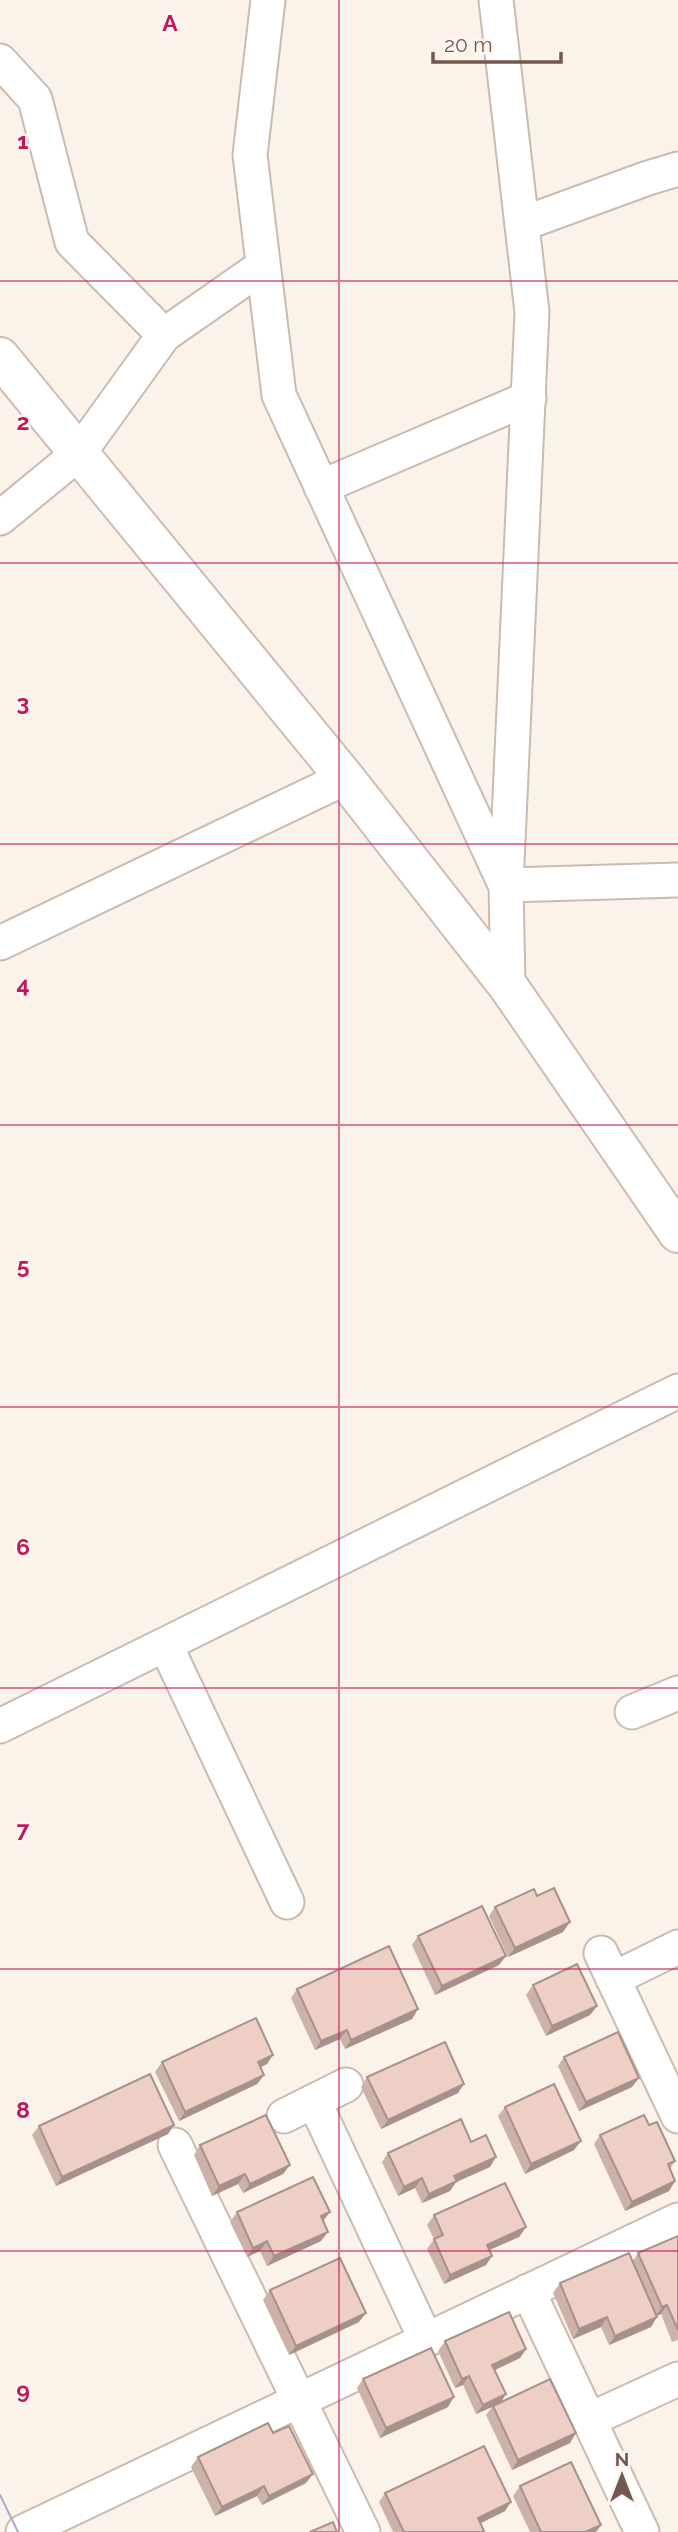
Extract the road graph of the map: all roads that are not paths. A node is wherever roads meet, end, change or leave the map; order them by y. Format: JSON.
{"nodes":[{"id":1,"x":268,"y":0,"type":"edge"},
{"id":2,"x":496,"y":0,"type":"edge"},
{"id":3,"x":0,"y":61,"type":"edge"},
{"id":4,"x":678,"y":169,"type":"edge"},
{"id":5,"x":522,"y":224,"type":"junction"},
{"id":6,"x":263,"y":266,"type":"junction"},
{"id":7,"x":164,"y":335,"type":"junction"},
{"id":8,"x":0,"y":357,"type":"edge"},
{"id":9,"x":529,"y":398,"type":"junction"},
{"id":10,"x":79,"y":453,"type":"junction"},
{"id":11,"x":321,"y":487,"type":"junction"},
{"id":12,"x":0,"y":518,"type":"edge"},
{"id":13,"x":345,"y":778,"type":"junction"},
{"id":14,"x":678,"y":880,"type":"edge"},
{"id":15,"x":506,"y":885,"type":"junction"},
{"id":16,"x":0,"y":943,"type":"edge"},
{"id":17,"x":508,"y":986,"type":"junction"},
{"id":18,"x":678,"y":1233,"type":"edge"},
{"id":19,"x":678,"y":1391,"type":"edge"},
{"id":20,"x":166,"y":1646,"type":"junction"},
{"id":21,"x":678,"y":1693,"type":"edge"},
{"id":22,"x":632,"y":1712,"type":"dead end"},
{"id":23,"x":0,"y":1726,"type":"edge"},
{"id":24,"x":287,"y":1902,"type":"dead end"},
{"id":25,"x":678,"y":1947,"type":"edge"},
{"id":26,"x":346,"y":2085,"type":"dead end"},
{"id":27,"x":314,"y":2101,"type":"junction"},
{"id":28,"x":284,"y":2116,"type":"dead end"},
{"id":29,"x":678,"y":2116,"type":"edge"},
{"id":30,"x":175,"y":2145,"type":"edge"},
{"id":31,"x":678,"y":2220,"type":"edge"},
{"id":32,"x":528,"y":2291,"type":"junction"},
{"id":33,"x":426,"y":2340,"type":"junction"},
{"id":34,"x":678,"y":2379,"type":"edge"},
{"id":35,"x":300,"y":2401,"type":"junction"},
{"id":36,"x":589,"y":2420,"type":"junction"},
{"id":37,"x":23,"y":2532,"type":"edge"},
{"id":38,"x":363,"y":2532,"type":"edge"},
{"id":39,"x":642,"y":2532,"type":"edge"}],
"edges":[{"from":1,"to":6,"type":"street"},
{"from":2,"to":5,"type":"street"},
{"from":3,"to":7,"type":"street"},
{"from":4,"to":5,"type":"street"},
{"from":5,"to":9,"type":"street"},
{"from":6,"to":7,"type":"street"},
{"from":6,"to":11,"type":"street"},
{"from":7,"to":10,"type":"street"},
{"from":8,"to":10,"type":"street"},
{"from":9,"to":11,"type":"street"},
{"from":9,"to":15,"type":"street"},
{"from":10,"to":12,"type":"street"},
{"from":10,"to":13,"type":"street"},
{"from":11,"to":15,"type":"street"},
{"from":13,"to":16,"type":"street"},
{"from":13,"to":17,"type":"street"},
{"from":14,"to":15,"type":"street"},
{"from":15,"to":17,"type":"street"},
{"from":17,"to":18,"type":"street"},
{"from":19,"to":20,"type":"street"},
{"from":20,"to":23,"type":"street"},
{"from":20,"to":24,"type":"street"},
{"from":21,"to":22,"type":"street"},
{"from":25,"to":29,"type":"street"},
{"from":26,"to":27,"type":"street"},
{"from":27,"to":28,"type":"street"},
{"from":27,"to":33,"type":"street"},
{"from":30,"to":35,"type":"street"},
{"from":31,"to":32,"type":"street"},
{"from":32,"to":33,"type":"street"},
{"from":32,"to":36,"type":"street"},
{"from":33,"to":35,"type":"street"},
{"from":34,"to":36,"type":"street"},
{"from":35,"to":37,"type":"street"},
{"from":35,"to":38,"type":"street"},
{"from":36,"to":39,"type":"street"}]}
